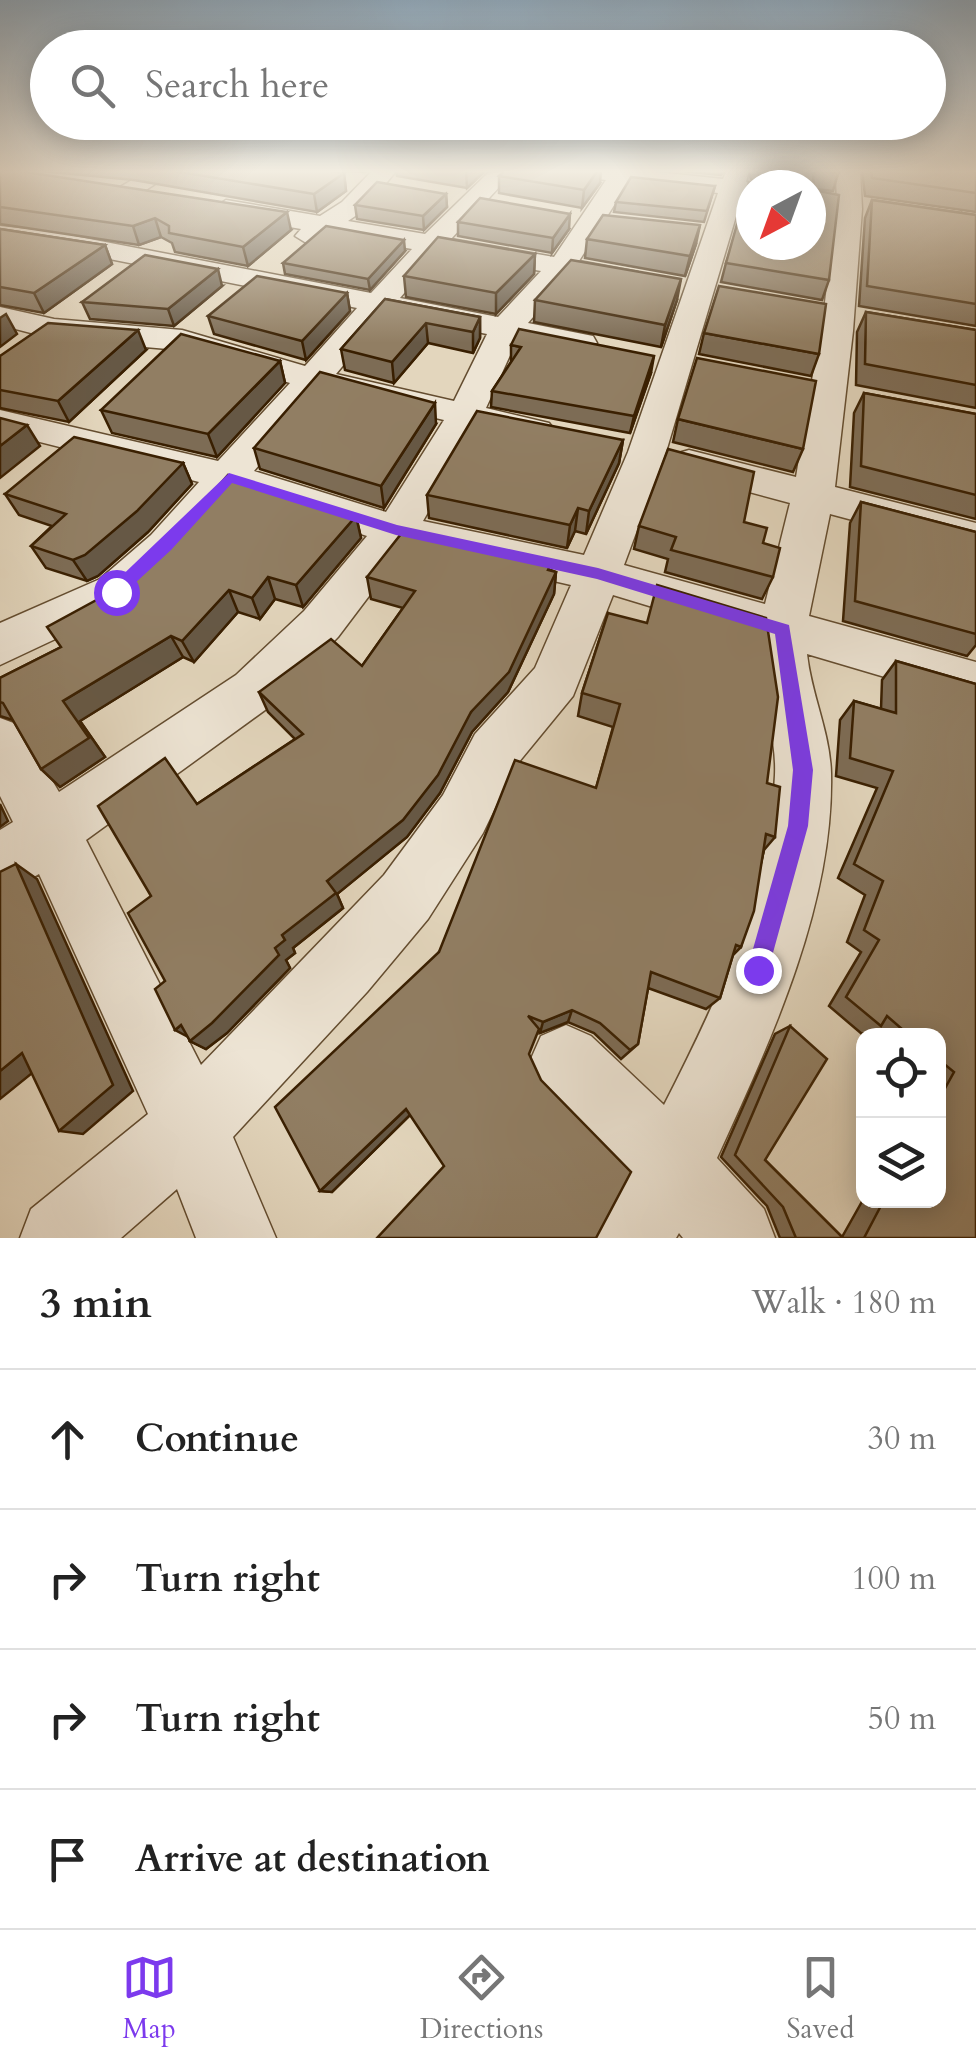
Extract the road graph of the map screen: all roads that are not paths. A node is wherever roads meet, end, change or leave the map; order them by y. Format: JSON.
{"nodes":[{"id":1,"x":68,"y":228,"type":"edge"},
{"id":2,"x":317,"y":228,"type":"edge"},
{"id":3,"x":324,"y":228,"type":"edge"},
{"id":4,"x":448,"y":228,"type":"edge"},
{"id":5,"x":591,"y":228,"type":"edge"},
{"id":6,"x":706,"y":228,"type":"edge"},
{"id":7,"x":846,"y":228,"type":"edge"},
{"id":8,"x":0,"y":234,"type":"edge"},
{"id":9,"x":172,"y":238,"type":"edge"},
{"id":10,"x":48,"y":239,"type":"junction"},
{"id":11,"x":432,"y":243,"type":"junction"},
{"id":12,"x":141,"y":260,"type":"junction"},
{"id":13,"x":562,"y":266,"type":"junction"},
{"id":14,"x":0,"y":268,"type":"edge"},
{"id":15,"x":255,"y":282,"type":"junction"},
{"id":16,"x":112,"y":283,"type":"edge"},
{"id":17,"x":685,"y":288,"type":"junction"},
{"id":18,"x":378,"y":304,"type":"junction"},
{"id":19,"x":83,"y":306,"type":"edge"},
{"id":20,"x":0,"y":316,"type":"edge"},
{"id":21,"x":506,"y":328,"type":"junction"},
{"id":22,"x":41,"y":338,"type":"junction"},
{"id":23,"x":169,"y":352,"type":"junction"},
{"id":24,"x":691,"y":366,"type":"junction"},
{"id":25,"x":314,"y":379,"type":"junction"},
{"id":26,"x":464,"y":417,"type":"junction"},
{"id":27,"x":0,"y":421,"type":"edge"},
{"id":28,"x":574,"y":438,"type":"edge"},
{"id":29,"x":610,"y":445,"type":"edge"},
{"id":30,"x":647,"y":452,"type":"junction"},
{"id":31,"x":229,"y":477,"type":"junction"},
{"id":32,"x":813,"y":496,"type":"junction"},
{"id":33,"x":396,"y":530,"type":"junction"},
{"id":34,"x":976,"y":538,"type":"edge"},
{"id":35,"x":598,"y":574,"type":"junction"},
{"id":36,"x":783,"y":630,"type":"junction"},
{"id":37,"x":0,"y":645,"type":"edge"},
{"id":38,"x":976,"y":683,"type":"edge"},
{"id":39,"x":0,"y":742,"type":"edge"},
{"id":40,"x":26,"y":849,"type":"edge"},
{"id":41,"x":566,"y":1061,"type":"dead end"},
{"id":42,"x":192,"y":1126,"type":"junction"},
{"id":43,"x":676,"y":1168,"type":"junction"},
{"id":44,"x":60,"y":1238,"type":"edge"},
{"id":45,"x":236,"y":1238,"type":"edge"},
{"id":46,"x":631,"y":1238,"type":"edge"},
{"id":47,"x":735,"y":1238,"type":"edge"}],
"edges":[{"from":1,"to":10,"type":"street"},
{"from":2,"to":15,"type":"street"},
{"from":3,"to":11,"type":"street"},
{"from":4,"to":11,"type":"street"},
{"from":5,"to":13,"type":"street"},
{"from":6,"to":17,"type":"street"},
{"from":7,"to":32,"type":"street"},
{"from":8,"to":10,"type":"street"},
{"from":9,"to":12,"type":"street"},
{"from":10,"to":12,"type":"street"},
{"from":10,"to":14,"type":"street"},
{"from":11,"to":13,"type":"street"},
{"from":11,"to":18,"type":"street"},
{"from":12,"to":15,"type":"street"},
{"from":12,"to":16,"type":"street"},
{"from":13,"to":17,"type":"street"},
{"from":13,"to":21,"type":"street"},
{"from":15,"to":18,"type":"street"},
{"from":15,"to":23,"type":"street"},
{"from":17,"to":24,"type":"street"},
{"from":18,"to":21,"type":"street"},
{"from":18,"to":25,"type":"street"},
{"from":19,"to":22,"type":"street"},
{"from":20,"to":22,"type":"street"},
{"from":21,"to":24,"type":"street"},
{"from":21,"to":26,"type":"street"},
{"from":22,"to":23,"type":"street"},
{"from":23,"to":25,"type":"street"},
{"from":24,"to":30,"type":"street"},
{"from":25,"to":26,"type":"street"},
{"from":25,"to":31,"type":"street"},
{"from":26,"to":28,"type":"street"},
{"from":26,"to":33,"type":"street"},
{"from":27,"to":31,"type":"street"},
{"from":29,"to":30,"type":"street"},
{"from":30,"to":32,"type":"street"},
{"from":30,"to":35,"type":"street"},
{"from":31,"to":33,"type":"street"},
{"from":31,"to":37,"type":"street"},
{"from":32,"to":34,"type":"street"},
{"from":32,"to":36,"type":"street"},
{"from":33,"to":35,"type":"street"},
{"from":33,"to":40,"type":"street"},
{"from":35,"to":36,"type":"street"},
{"from":35,"to":42,"type":"street"},
{"from":36,"to":38,"type":"street"},
{"from":36,"to":43,"type":"street"},
{"from":39,"to":40,"type":"street"},
{"from":40,"to":42,"type":"street"},
{"from":41,"to":43,"type":"street"},
{"from":42,"to":44,"type":"street"},
{"from":42,"to":45,"type":"street"},
{"from":43,"to":46,"type":"street"},
{"from":43,"to":47,"type":"street"}]}
